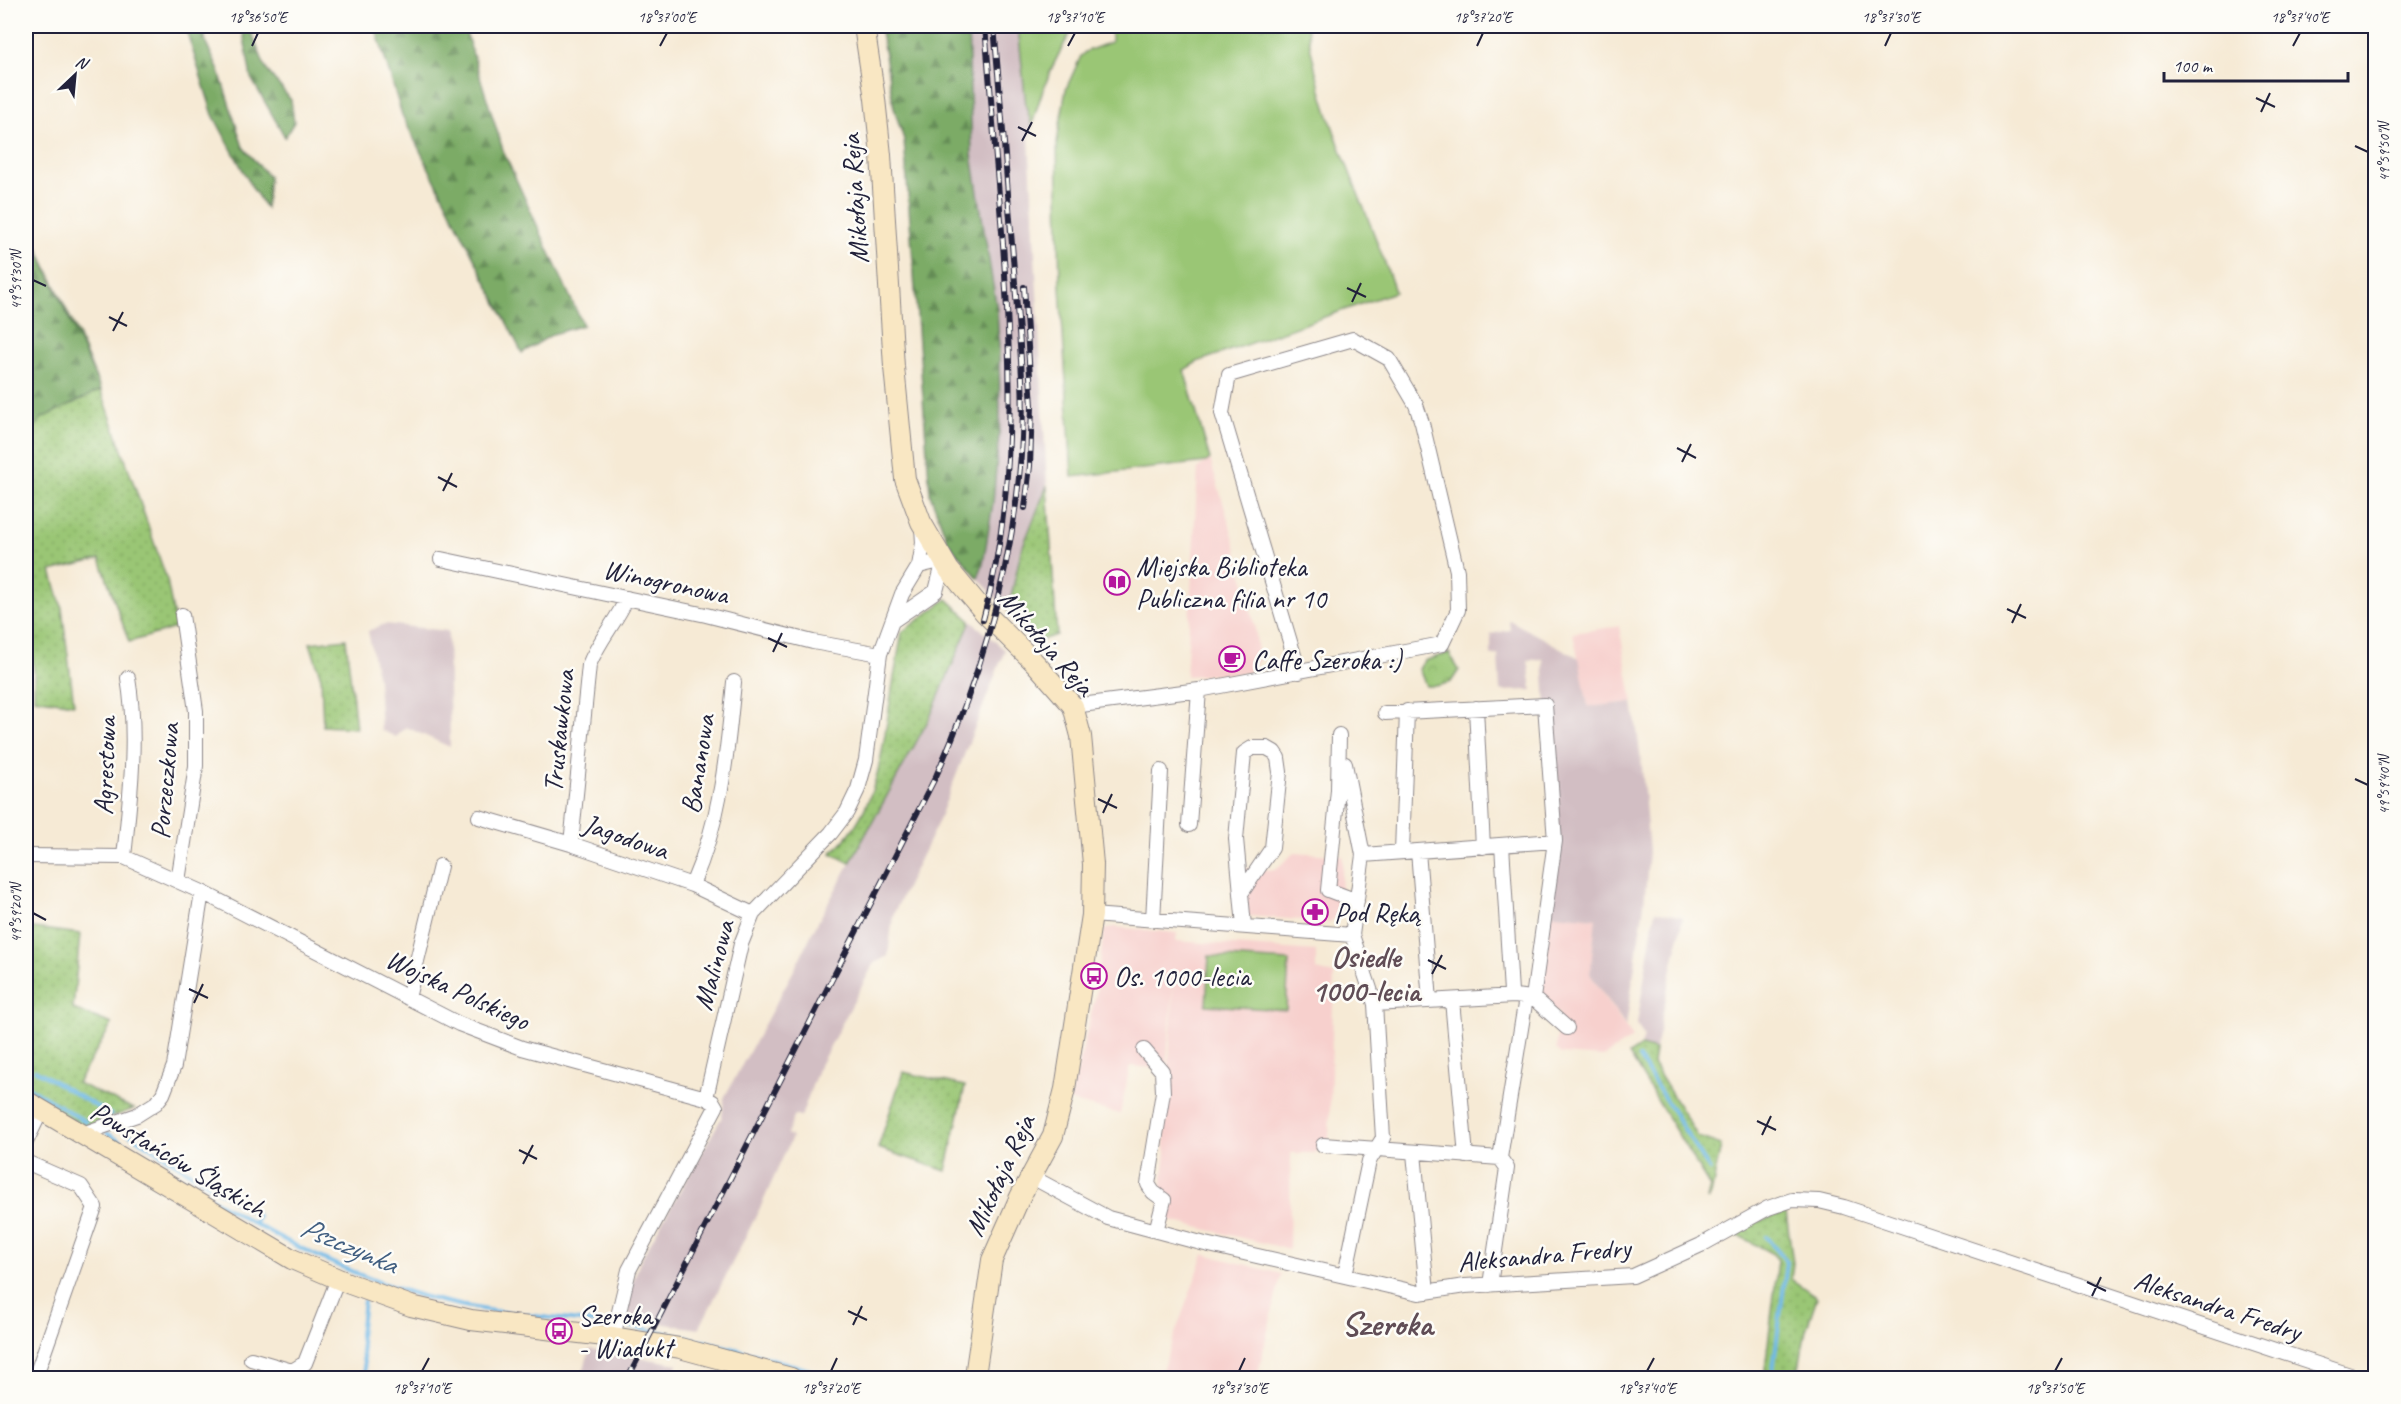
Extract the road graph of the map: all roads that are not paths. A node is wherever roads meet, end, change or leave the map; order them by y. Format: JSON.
{"nodes":[{"id":1,"x":864,"y":26,"type":"edge"},
{"id":2,"x":921,"y":522,"type":"junction"},
{"id":3,"x":441,"y":559,"type":"dead end"},
{"id":4,"x":944,"y":560,"type":"junction"},
{"id":5,"x":919,"y":566,"type":"junction"},
{"id":6,"x":965,"y":590,"type":"junction"},
{"id":7,"x":936,"y":591,"type":"junction"},
{"id":8,"x":627,"y":598,"type":"junction"},
{"id":9,"x":182,"y":615,"type":"dead end"},
{"id":10,"x":894,"y":620,"type":"junction"},
{"id":11,"x":880,"y":654,"type":"junction"},
{"id":12,"x":1299,"y":672,"type":"junction"},
{"id":13,"x":128,"y":678,"type":"dead end"},
{"id":14,"x":734,"y":682,"type":"dead end"},
{"id":15,"x":1199,"y":690,"type":"junction"},
{"id":16,"x":1073,"y":706,"type":"junction"},
{"id":17,"x":1476,"y":708,"type":"junction"},
{"id":18,"x":1407,"y":711,"type":"junction"},
{"id":19,"x":1385,"y":713,"type":"dead end"},
{"id":20,"x":1161,"y":771,"type":"dead end"},
{"id":21,"x":479,"y":817,"type":"dead end"},
{"id":22,"x":1189,"y":825,"type":"dead end"},
{"id":23,"x":1555,"y":841,"type":"junction"},
{"id":24,"x":572,"y":844,"type":"junction"},
{"id":25,"x":1502,"y":845,"type":"junction"},
{"id":26,"x":1483,"y":846,"type":"junction"},
{"id":27,"x":1418,"y":851,"type":"junction"},
{"id":28,"x":1402,"y":852,"type":"junction"},
{"id":29,"x":1363,"y":855,"type":"junction"},
{"id":30,"x":26,"y":856,"type":"edge"},
{"id":31,"x":124,"y":857,"type":"junction"},
{"id":32,"x":440,"y":866,"type":"dead end"},
{"id":33,"x":178,"y":881,"type":"junction"},
{"id":34,"x":692,"y":885,"type":"junction"},
{"id":35,"x":202,"y":892,"type":"junction"},
{"id":36,"x":1242,"y":892,"type":"junction"},
{"id":37,"x":1357,"y":901,"type":"junction"},
{"id":38,"x":753,"y":914,"type":"junction"},
{"id":39,"x":1092,"y":915,"type":"junction"},
{"id":40,"x":1153,"y":920,"type":"junction"},
{"id":41,"x":1244,"y":926,"type":"junction"},
{"id":42,"x":1352,"y":935,"type":"junction"},
{"id":43,"x":1524,"y":997,"type":"junction"},
{"id":44,"x":408,"y":998,"type":"junction"},
{"id":45,"x":1452,"y":1000,"type":"junction"},
{"id":46,"x":1430,"y":1001,"type":"junction"},
{"id":47,"x":1374,"y":1004,"type":"junction"},
{"id":48,"x":1567,"y":1029,"type":"dead end"},
{"id":49,"x":1144,"y":1050,"type":"dead end"},
{"id":50,"x":706,"y":1098,"type":"junction"},
{"id":51,"x":33,"y":1106,"type":"edge"},
{"id":52,"x":82,"y":1134,"type":"junction"},
{"id":53,"x":26,"y":1142,"type":"edge"},
{"id":54,"x":1323,"y":1145,"type":"dead end"},
{"id":55,"x":1376,"y":1149,"type":"junction"},
{"id":56,"x":1414,"y":1153,"type":"junction"},
{"id":57,"x":1466,"y":1156,"type":"junction"},
{"id":58,"x":1500,"y":1158,"type":"junction"},
{"id":59,"x":26,"y":1162,"type":"edge"},
{"id":60,"x":1032,"y":1177,"type":"junction"},
{"id":61,"x":1156,"y":1231,"type":"junction"},
{"id":62,"x":1345,"y":1275,"type":"junction"},
{"id":63,"x":338,"y":1279,"type":"junction"},
{"id":64,"x":1490,"y":1285,"type":"junction"},
{"id":65,"x":1427,"y":1292,"type":"junction"},
{"id":66,"x":613,"y":1337,"type":"junction"},
{"id":67,"x":251,"y":1359,"type":"dead end"},
{"id":68,"x":975,"y":1375,"type":"edge"},
{"id":69,"x":35,"y":1378,"type":"edge"},
{"id":70,"x":791,"y":1378,"type":"edge"},
{"id":71,"x":2359,"y":1378,"type":"edge"}],
"edges":[{"from":1,"to":2,"type":"street","name":"Mikołaja Reja"},
{"from":2,"to":4,"type":"street","name":"Mikołaja Reja"},
{"from":2,"to":5,"type":"street"},
{"from":3,"to":8,"type":"street","name":"Winogronowa"},
{"from":4,"to":5,"type":"street"},
{"from":4,"to":6,"type":"street","name":"Mikołaja Reja"},
{"from":4,"to":7,"type":"street"},
{"from":5,"to":10,"type":"street","name":"Malinowa"},
{"from":6,"to":7,"type":"street"},
{"from":6,"to":16,"type":"street","name":"Mikołaja Reja"},
{"from":7,"to":10,"type":"street"},
{"from":8,"to":11,"type":"street","name":"Winogronowa"},
{"from":8,"to":24,"type":"street","name":"Truskawkowa"},
{"from":9,"to":33,"type":"street","name":"Porzeczkowa"},
{"from":10,"to":11,"type":"street","name":"Malinowa"},
{"from":11,"to":38,"type":"street","name":"Malinowa"},
{"from":12,"to":12,"type":"street"},
{"from":12,"to":15,"type":"street"},
{"from":13,"to":31,"type":"street","name":"Agrestowa"},
{"from":14,"to":34,"type":"street","name":"Bananowa"},
{"from":15,"to":16,"type":"street"},
{"from":15,"to":22,"type":"street"},
{"from":16,"to":39,"type":"street","name":"Mikołaja Reja"},
{"from":17,"to":18,"type":"street"},
{"from":17,"to":23,"type":"street"},
{"from":17,"to":26,"type":"street"},
{"from":18,"to":19,"type":"street"},
{"from":18,"to":28,"type":"street"},
{"from":20,"to":40,"type":"street"},
{"from":21,"to":24,"type":"street","name":"Jagodowa"},
{"from":23,"to":25,"type":"street"},
{"from":23,"to":43,"type":"street"},
{"from":24,"to":34,"type":"street","name":"Jagodowa"},
{"from":25,"to":26,"type":"street"},
{"from":25,"to":43,"type":"street"},
{"from":26,"to":27,"type":"street"},
{"from":27,"to":28,"type":"street"},
{"from":27,"to":46,"type":"street"},
{"from":28,"to":29,"type":"street"},
{"from":29,"to":37,"type":"street"},
{"from":29,"to":37,"type":"street"},
{"from":30,"to":31,"type":"street","name":"Wojska Polskiego"},
{"from":31,"to":33,"type":"street","name":"Wojska Polskiego"},
{"from":32,"to":44,"type":"street"},
{"from":33,"to":35,"type":"street","name":"Wojska Polskiego"},
{"from":34,"to":38,"type":"street","name":"Jagodowa"},
{"from":35,"to":44,"type":"street","name":"Wojska Polskiego"},
{"from":35,"to":52,"type":"street"},
{"from":36,"to":36,"type":"street"},
{"from":36,"to":41,"type":"street"},
{"from":37,"to":42,"type":"street"},
{"from":38,"to":50,"type":"street","name":"Malinowa"},
{"from":39,"to":40,"type":"street"},
{"from":39,"to":60,"type":"street","name":"Mikołaja Reja"},
{"from":40,"to":41,"type":"street"},
{"from":41,"to":42,"type":"street"},
{"from":42,"to":47,"type":"street"},
{"from":43,"to":45,"type":"street"},
{"from":43,"to":48,"type":"street"},
{"from":43,"to":58,"type":"street"},
{"from":44,"to":50,"type":"street","name":"Wojska Polskiego"},
{"from":45,"to":46,"type":"street"},
{"from":45,"to":57,"type":"street"},
{"from":46,"to":47,"type":"street"},
{"from":47,"to":55,"type":"street"},
{"from":49,"to":61,"type":"street"},
{"from":50,"to":66,"type":"street","name":"Malinowa"},
{"from":51,"to":52,"type":"street","name":"Powstańców Śląskich"},
{"from":51,"to":53,"type":"street"},
{"from":52,"to":63,"type":"street","name":"Powstańców Śląskich"},
{"from":54,"to":55,"type":"street"},
{"from":55,"to":56,"type":"street"},
{"from":55,"to":62,"type":"street"},
{"from":56,"to":57,"type":"street"},
{"from":56,"to":65,"type":"street"},
{"from":57,"to":58,"type":"street"},
{"from":58,"to":64,"type":"street"},
{"from":59,"to":69,"type":"street"},
{"from":60,"to":61,"type":"street","name":"Aleksandra Fredry"},
{"from":60,"to":68,"type":"street","name":"Mikołaja Reja"},
{"from":61,"to":62,"type":"street","name":"Aleksandra Fredry"},
{"from":62,"to":65,"type":"street","name":"Aleksandra Fredry"},
{"from":63,"to":66,"type":"street","name":"Powstańców Śląskich"},
{"from":63,"to":67,"type":"street"},
{"from":64,"to":65,"type":"street","name":"Aleksandra Fredry"},
{"from":64,"to":71,"type":"street","name":"Aleksandra Fredry"},
{"from":66,"to":70,"type":"street","name":"Powstańców Śląskich"}]}
